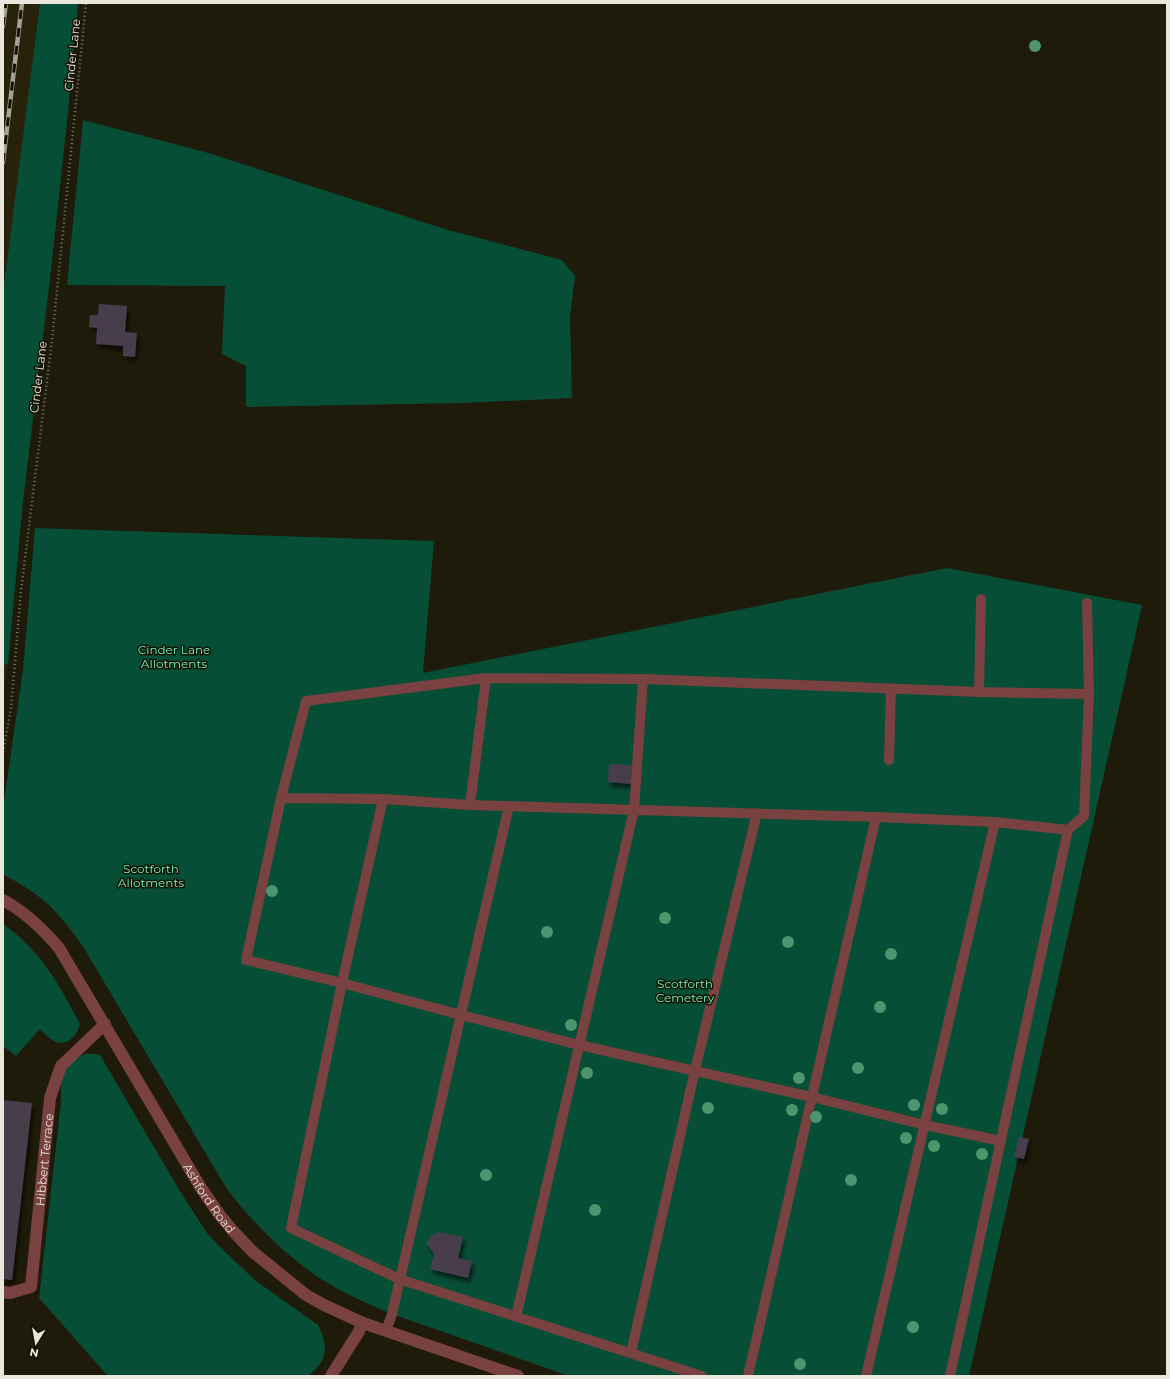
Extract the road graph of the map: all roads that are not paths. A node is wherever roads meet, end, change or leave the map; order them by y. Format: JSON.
{"nodes":[{"id":1,"x":981,"y":599,"type":"dead end"},
{"id":2,"x":1087,"y":603,"type":"dead end"},
{"id":3,"x":486,"y":678,"type":"junction"},
{"id":4,"x":643,"y":679,"type":"junction"},
{"id":5,"x":891,"y":689,"type":"junction"},
{"id":6,"x":979,"y":692,"type":"junction"},
{"id":7,"x":1088,"y":694,"type":"junction"},
{"id":8,"x":889,"y":760,"type":"dead end"},
{"id":9,"x":281,"y":798,"type":"junction"},
{"id":10,"x":383,"y":799,"type":"junction"},
{"id":11,"x":470,"y":805,"type":"junction"},
{"id":12,"x":509,"y":806,"type":"junction"},
{"id":13,"x":634,"y":810,"type":"junction"},
{"id":14,"x":757,"y":812,"type":"junction"},
{"id":15,"x":876,"y":817,"type":"junction"},
{"id":16,"x":995,"y":822,"type":"junction"},
{"id":17,"x":1068,"y":830,"type":"junction"},
{"id":18,"x":3,"y":900,"type":"edge"},
{"id":19,"x":342,"y":983,"type":"junction"},
{"id":20,"x":461,"y":1015,"type":"junction"},
{"id":21,"x":105,"y":1024,"type":"junction"},
{"id":22,"x":579,"y":1045,"type":"junction"},
{"id":23,"x":695,"y":1070,"type":"junction"},
{"id":24,"x":812,"y":1096,"type":"junction"},
{"id":25,"x":925,"y":1125,"type":"junction"},
{"id":26,"x":1001,"y":1141,"type":"junction"},
{"id":27,"x":399,"y":1279,"type":"junction"},
{"id":28,"x":3,"y":1292,"type":"edge"},
{"id":29,"x":516,"y":1317,"type":"junction"},
{"id":30,"x":363,"y":1323,"type":"junction"},
{"id":31,"x":386,"y":1331,"type":"junction"},
{"id":32,"x":630,"y":1353,"type":"junction"},
{"id":33,"x":331,"y":1376,"type":"edge"},
{"id":34,"x":518,"y":1376,"type":"edge"},
{"id":35,"x":702,"y":1376,"type":"edge"},
{"id":36,"x":748,"y":1376,"type":"edge"},
{"id":37,"x":866,"y":1376,"type":"edge"},
{"id":38,"x":950,"y":1376,"type":"edge"}],
"edges":[{"from":1,"to":6,"type":"lane"},
{"from":2,"to":7,"type":"lane"},
{"from":3,"to":4,"type":"lane"},
{"from":3,"to":9,"type":"lane"},
{"from":3,"to":11,"type":"lane"},
{"from":4,"to":5,"type":"lane"},
{"from":4,"to":13,"type":"lane"},
{"from":5,"to":6,"type":"lane"},
{"from":5,"to":8,"type":"lane"},
{"from":6,"to":7,"type":"lane"},
{"from":7,"to":17,"type":"lane"},
{"from":9,"to":10,"type":"lane"},
{"from":9,"to":19,"type":"lane"},
{"from":10,"to":11,"type":"lane"},
{"from":10,"to":19,"type":"lane"},
{"from":11,"to":12,"type":"lane"},
{"from":12,"to":13,"type":"lane"},
{"from":12,"to":20,"type":"lane"},
{"from":13,"to":14,"type":"lane"},
{"from":13,"to":22,"type":"lane"},
{"from":14,"to":15,"type":"lane"},
{"from":14,"to":23,"type":"lane"},
{"from":15,"to":16,"type":"lane"},
{"from":15,"to":24,"type":"lane"},
{"from":16,"to":17,"type":"lane"},
{"from":16,"to":25,"type":"lane"},
{"from":17,"to":26,"type":"lane"},
{"from":18,"to":21,"type":"street","name":"Ashford Road"},
{"from":19,"to":20,"type":"lane"},
{"from":19,"to":27,"type":"lane"},
{"from":20,"to":22,"type":"lane"},
{"from":20,"to":27,"type":"lane"},
{"from":21,"to":28,"type":"street","name":"Hibbert Terrace"},
{"from":21,"to":30,"type":"street","name":"Ashford Road"},
{"from":22,"to":23,"type":"lane"},
{"from":22,"to":29,"type":"lane"},
{"from":23,"to":24,"type":"lane"},
{"from":23,"to":32,"type":"lane"},
{"from":24,"to":25,"type":"lane"},
{"from":24,"to":36,"type":"lane"},
{"from":25,"to":26,"type":"lane"},
{"from":25,"to":37,"type":"lane"},
{"from":26,"to":38,"type":"lane"},
{"from":27,"to":29,"type":"lane"},
{"from":27,"to":31,"type":"lane"},
{"from":29,"to":32,"type":"lane"},
{"from":30,"to":31,"type":"street","name":"Ashford Road"},
{"from":30,"to":33,"type":"street"},
{"from":31,"to":34,"type":"street","name":"Ashford Road"},
{"from":32,"to":35,"type":"lane"}]}
